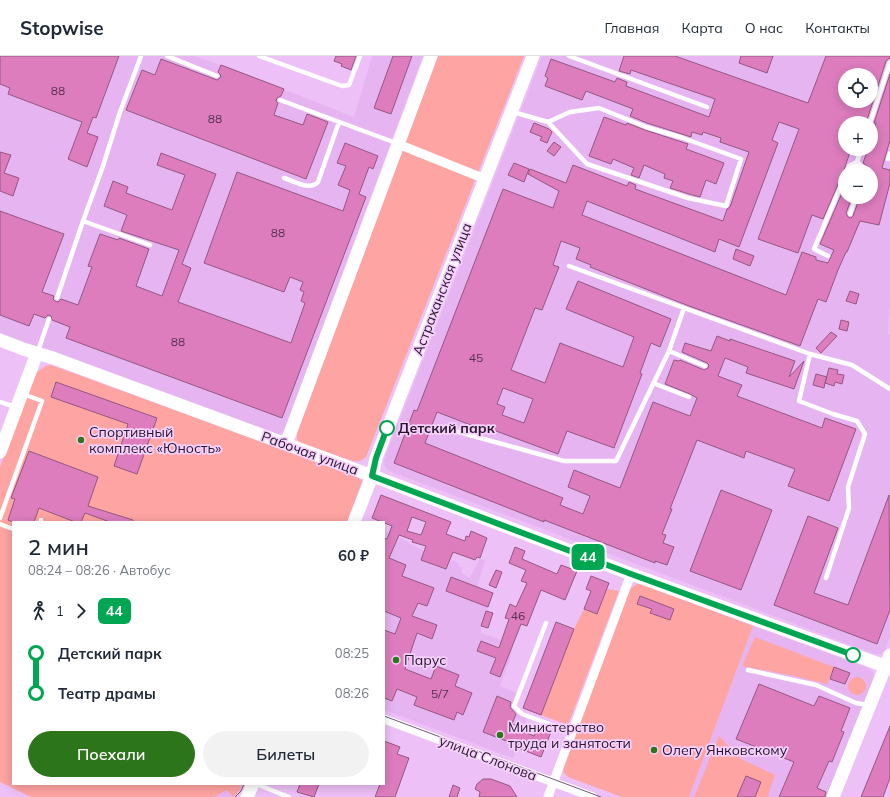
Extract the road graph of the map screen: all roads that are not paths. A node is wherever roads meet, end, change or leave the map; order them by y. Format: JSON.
{"nodes":[{"id":1,"x":142,"y":56,"type":"edge"},
{"id":2,"x":167,"y":56,"type":"edge"},
{"id":3,"x":259,"y":56,"type":"edge"},
{"id":4,"x":360,"y":56,"type":"edge"},
{"id":5,"x":431,"y":56,"type":"edge"},
{"id":6,"x":533,"y":56,"type":"edge"},
{"id":7,"x":569,"y":56,"type":"edge"},
{"id":8,"x":890,"y":62,"type":"edge"},
{"id":9,"x":217,"y":76,"type":"dead end"},
{"id":10,"x":280,"y":100,"type":"dead end"},
{"id":11,"x":707,"y":107,"type":"dead end"},
{"id":12,"x":511,"y":111,"type":"junction"},
{"id":13,"x":872,"y":116,"type":"edge"},
{"id":14,"x":339,"y":122,"type":"junction"},
{"id":15,"x":548,"y":122,"type":"junction"},
{"id":16,"x":398,"y":144,"type":"junction"},
{"id":17,"x":890,"y":153,"type":"edge"},
{"id":18,"x":859,"y":156,"type":"edge"},
{"id":19,"x":888,"y":159,"type":"dead end"},
{"id":20,"x":857,"y":162,"type":"junction"},
{"id":21,"x":853,"y":164,"type":"edge"},
{"id":22,"x":859,"y":164,"type":"edge"},
{"id":23,"x":284,"y":178,"type":"dead end"},
{"id":24,"x":485,"y":179,"type":"junction"},
{"id":25,"x":838,"y":192,"type":"edge"},
{"id":26,"x":854,"y":204,"type":"edge"},
{"id":27,"x":850,"y":214,"type":"dead end"},
{"id":28,"x":83,"y":221,"type":"junction"},
{"id":29,"x":150,"y":245,"type":"dead end"},
{"id":30,"x":828,"y":256,"type":"dead end"},
{"id":31,"x":569,"y":266,"type":"dead end"},
{"id":32,"x":57,"y":298,"type":"dead end"},
{"id":33,"x":684,"y":308,"type":"junction"},
{"id":34,"x":49,"y":319,"type":"dead end"},
{"id":35,"x":0,"y":340,"type":"edge"},
{"id":36,"x":668,"y":352,"type":"junction"},
{"id":37,"x":37,"y":353,"type":"junction"},
{"id":38,"x":810,"y":354,"type":"junction"},
{"id":39,"x":705,"y":366,"type":"dead end"},
{"id":40,"x":653,"y":382,"type":"junction"},
{"id":41,"x":890,"y":389,"type":"edge"},
{"id":42,"x":22,"y":394,"type":"junction"},
{"id":43,"x":689,"y":397,"type":"dead end"},
{"id":44,"x":0,"y":402,"type":"edge"},
{"id":45,"x":17,"y":408,"type":"junction"},
{"id":46,"x":444,"y":428,"type":"dead end"},
{"id":47,"x":286,"y":444,"type":"junction"},
{"id":48,"x":0,"y":452,"type":"edge"},
{"id":49,"x":372,"y":476,"type":"junction"},
{"id":50,"x":0,"y":518,"type":"edge"},
{"id":51,"x":354,"y":521,"type":"edge"},
{"id":52,"x":0,"y":524,"type":"edge"},
{"id":53,"x":12,"y":530,"type":"edge"},
{"id":54,"x":631,"y":574,"type":"junction"},
{"id":55,"x":826,"y":578,"type":"dead end"},
{"id":56,"x":546,"y":623,"type":"dead end"},
{"id":57,"x":889,"y":663,"type":"edge"},
{"id":58,"x":748,"y":670,"type":"dead end"},
{"id":59,"x":870,"y":706,"type":"junction"},
{"id":60,"x":385,"y":719,"type":"edge"},
{"id":61,"x":571,"y":732,"type":"junction"},
{"id":62,"x":553,"y":782,"type":"junction"},
{"id":63,"x":254,"y":785,"type":"edge"},
{"id":64,"x":257,"y":785,"type":"edge"},
{"id":65,"x":248,"y":797,"type":"edge"},
{"id":66,"x":289,"y":797,"type":"edge"},
{"id":67,"x":548,"y":797,"type":"edge"},
{"id":68,"x":593,"y":797,"type":"edge"},
{"id":69,"x":833,"y":797,"type":"edge"}],
"edges":[{"from":1,"to":28,"type":"lane"},
{"from":2,"to":9,"type":"lane"},
{"from":3,"to":4,"type":"lane"},
{"from":5,"to":16,"type":"main road"},
{"from":6,"to":12,"type":"main road","name":"Астраханская улица"},
{"from":7,"to":11,"type":"lane"},
{"from":8,"to":13,"type":"lane"},
{"from":10,"to":14,"type":"lane"},
{"from":12,"to":15,"type":"lane"},
{"from":12,"to":24,"type":"main road","name":"Астраханская улица"},
{"from":14,"to":16,"type":"lane"},
{"from":14,"to":23,"type":"lane"},
{"from":15,"to":15,"type":"lane"},
{"from":16,"to":24,"type":"street"},
{"from":16,"to":47,"type":"main road"},
{"from":17,"to":19,"type":"lane"},
{"from":18,"to":20,"type":"lane"},
{"from":20,"to":21,"type":"lane"},
{"from":20,"to":22,"type":"lane"},
{"from":24,"to":49,"type":"main road","name":"Астраханская улица"},
{"from":25,"to":30,"type":"lane"},
{"from":26,"to":27,"type":"lane"},
{"from":28,"to":29,"type":"lane"},
{"from":28,"to":32,"type":"lane"},
{"from":31,"to":33,"type":"lane"},
{"from":33,"to":36,"type":"lane"},
{"from":33,"to":38,"type":"lane"},
{"from":34,"to":37,"type":"lane"},
{"from":35,"to":37,"type":"main road","name":"Рабочая улица"},
{"from":36,"to":39,"type":"lane"},
{"from":36,"to":40,"type":"lane"},
{"from":37,"to":42,"type":"main road"},
{"from":37,"to":47,"type":"main road","name":"Рабочая улица"},
{"from":38,"to":41,"type":"lane"},
{"from":38,"to":55,"type":"lane"},
{"from":40,"to":43,"type":"lane"},
{"from":40,"to":46,"type":"lane"},
{"from":42,"to":45,"type":"main road"},
{"from":42,"to":50,"type":"lane"},
{"from":44,"to":45,"type":"lane"},
{"from":45,"to":48,"type":"main road"},
{"from":47,"to":49,"type":"main road","name":"Рабочая улица"},
{"from":49,"to":51,"type":"main road","name":"Астраханская улица"},
{"from":49,"to":54,"type":"main road","name":"Рабочая улица"},
{"from":52,"to":53,"type":"lane"},
{"from":54,"to":57,"type":"main road","name":"Рабочая улица"},
{"from":54,"to":61,"type":"street"},
{"from":56,"to":61,"type":"lane"},
{"from":57,"to":59,"type":"main road"},
{"from":58,"to":59,"type":"lane"},
{"from":59,"to":69,"type":"main road"},
{"from":60,"to":62,"type":"street","name":"улица Слонова"},
{"from":61,"to":62,"type":"street"},
{"from":62,"to":67,"type":"street"},
{"from":62,"to":68,"type":"street","name":"улица Слонова"},
{"from":63,"to":65,"type":"main road"},
{"from":64,"to":66,"type":"lane"}]}
